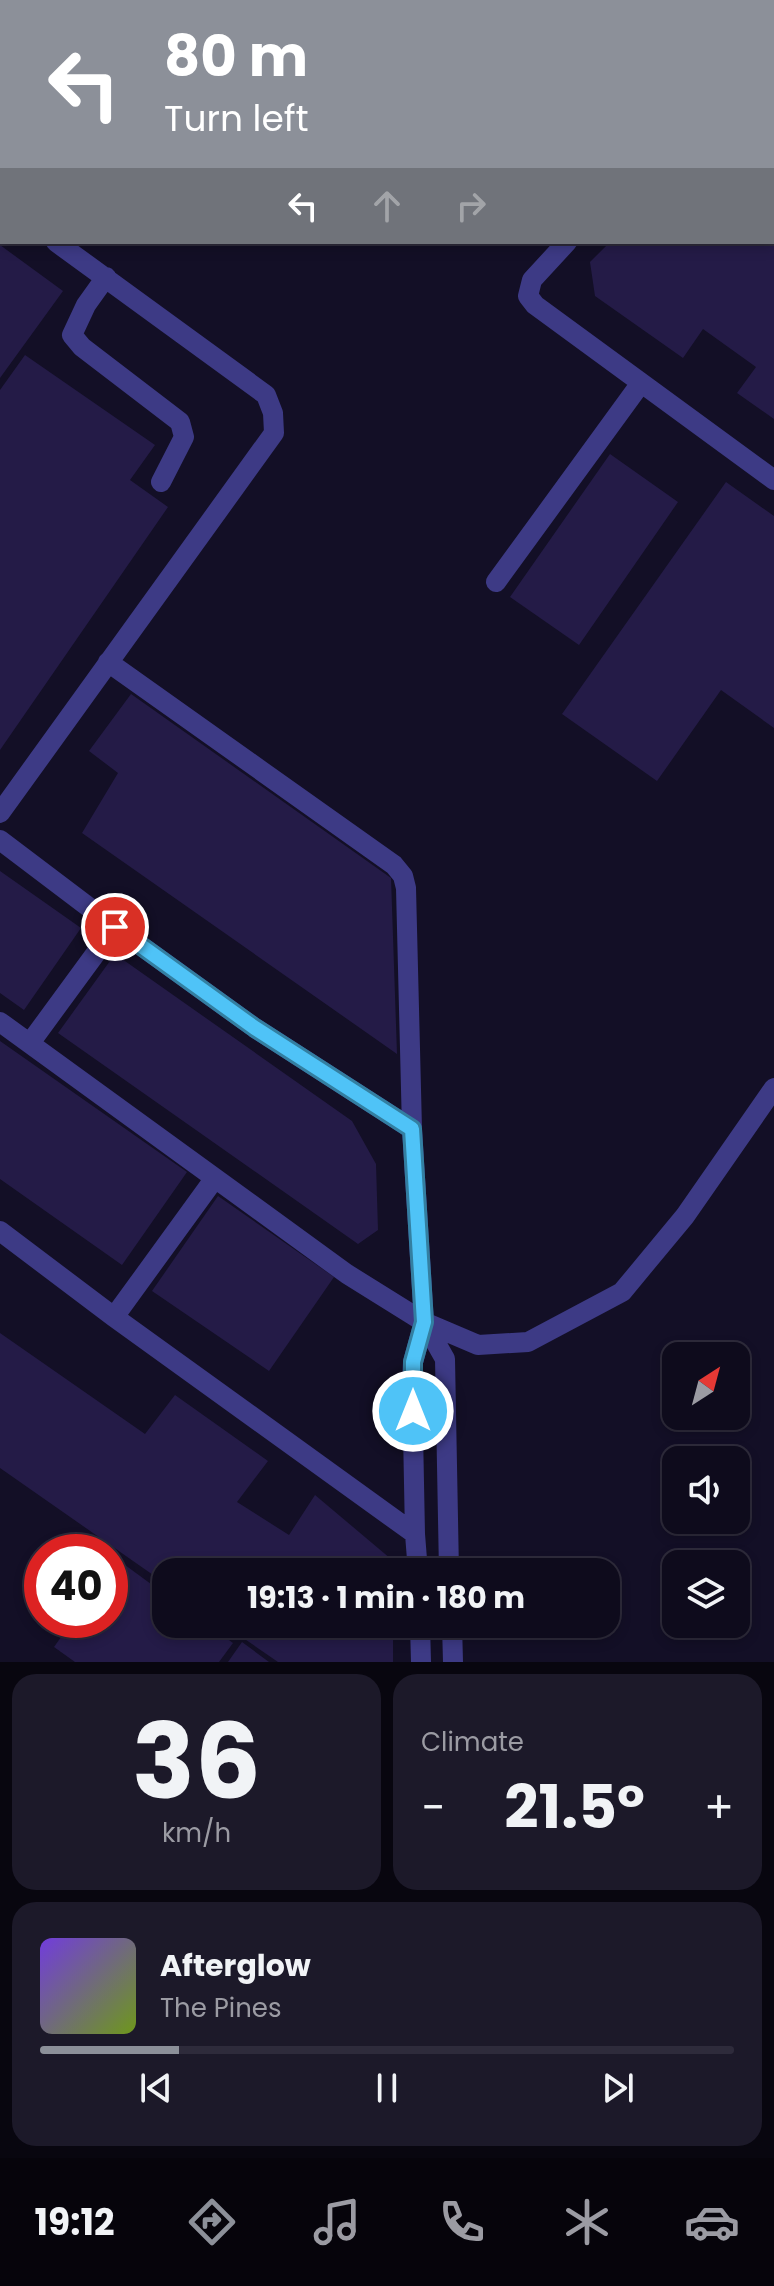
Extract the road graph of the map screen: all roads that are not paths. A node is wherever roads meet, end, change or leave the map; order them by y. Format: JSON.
{"nodes":[{"id":1,"x":59,"y":244,"type":"edge"},
{"id":2,"x":565,"y":244,"type":"edge"},
{"id":3,"x":106,"y":277,"type":"junction"},
{"id":4,"x":641,"y":383,"type":"junction"},
{"id":5,"x":774,"y":480,"type":"edge"},
{"id":6,"x":161,"y":482,"type":"dead end"},
{"id":7,"x":496,"y":582,"type":"dead end"},
{"id":8,"x":108,"y":662,"type":"junction"},
{"id":9,"x":0,"y":813,"type":"edge"},
{"id":10,"x":0,"y":840,"type":"edge"},
{"id":11,"x":115,"y":927,"type":"junction"},
{"id":12,"x":0,"y":1022,"type":"edge"},
{"id":13,"x":30,"y":1043,"type":"junction"},
{"id":14,"x":774,"y":1088,"type":"edge"},
{"id":15,"x":412,"y":1129,"type":"junction"},
{"id":16,"x":215,"y":1178,"type":"junction"},
{"id":17,"x":0,"y":1231,"type":"edge"},
{"id":18,"x":114,"y":1317,"type":"junction"},
{"id":19,"x":424,"y":1322,"type":"junction"},
{"id":20,"x":415,"y":1534,"type":"junction"},
{"id":21,"x":417,"y":1558,"type":"edge"},
{"id":22,"x":449,"y":1558,"type":"edge"},
{"id":23,"x":420,"y":1638,"type":"edge"},
{"id":24,"x":452,"y":1638,"type":"edge"},
{"id":25,"x":421,"y":1662,"type":"edge"},
{"id":26,"x":453,"y":1662,"type":"edge"}],
"edges":[{"from":1,"to":3,"type":"street"},
{"from":2,"to":4,"type":"street"},
{"from":3,"to":6,"type":"street"},
{"from":3,"to":8,"type":"street"},
{"from":4,"to":5,"type":"street"},
{"from":4,"to":7,"type":"street"},
{"from":8,"to":9,"type":"street"},
{"from":8,"to":15,"type":"street"},
{"from":10,"to":11,"type":"street"},
{"from":11,"to":13,"type":"street"},
{"from":11,"to":15,"type":"street"},
{"from":12,"to":13,"type":"street"},
{"from":13,"to":16,"type":"street"},
{"from":14,"to":19,"type":"street"},
{"from":15,"to":19,"type":"street"},
{"from":16,"to":18,"type":"street"},
{"from":16,"to":19,"type":"street"},
{"from":17,"to":18,"type":"street"},
{"from":18,"to":20,"type":"street"},
{"from":19,"to":20,"type":"street"},
{"from":19,"to":22,"type":"street"},
{"from":20,"to":21,"type":"street"},
{"from":23,"to":25,"type":"street"},
{"from":24,"to":26,"type":"street"}]}
